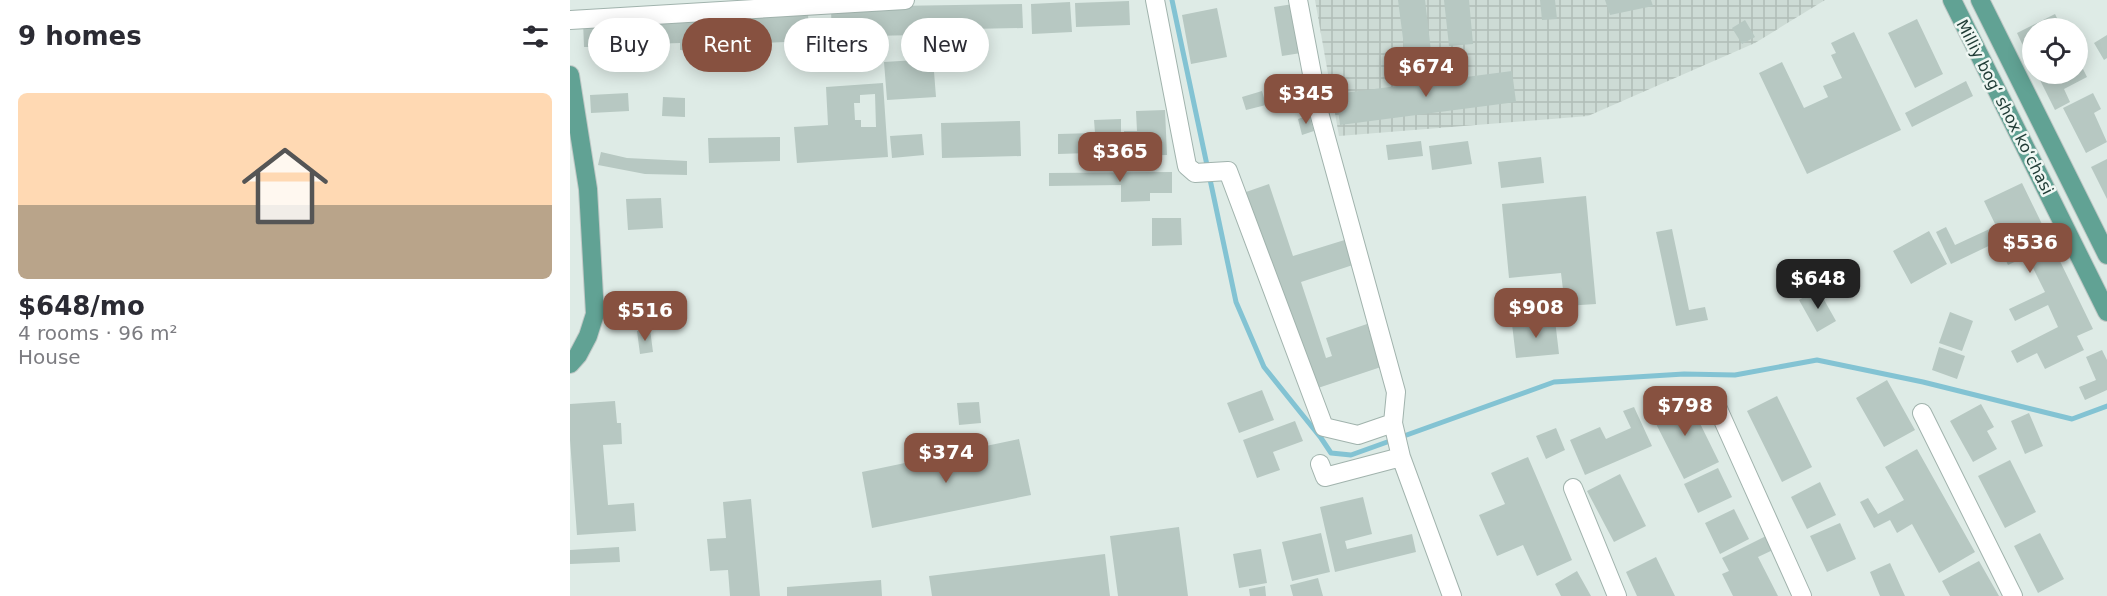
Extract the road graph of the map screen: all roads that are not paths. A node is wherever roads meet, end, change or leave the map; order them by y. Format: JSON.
{"nodes":[{"id":1,"x":905,"y":0,"type":"edge"},
{"id":2,"x":1155,"y":0,"type":"edge"},
{"id":3,"x":1298,"y":0,"type":"edge"},
{"id":4,"x":1952,"y":0,"type":"edge"},
{"id":5,"x":1980,"y":0,"type":"edge"},
{"id":6,"x":570,"y":20,"type":"edge"},
{"id":7,"x":570,"y":75,"type":"edge"},
{"id":8,"x":2107,"y":255,"type":"edge"},
{"id":9,"x":2107,"y":260,"type":"edge"},
{"id":10,"x":2086,"y":270,"type":"junction"},
{"id":11,"x":2107,"y":312,"type":"edge"},
{"id":12,"x":570,"y":364,"type":"edge"},
{"id":13,"x":1714,"y":400,"type":"dead end"},
{"id":14,"x":1922,"y":413,"type":"dead end"},
{"id":15,"x":1393,"y":423,"type":"junction"},
{"id":16,"x":1401,"y":456,"type":"junction"},
{"id":17,"x":1320,"y":464,"type":"dead end"},
{"id":18,"x":1573,"y":488,"type":"dead end"},
{"id":19,"x":1452,"y":596,"type":"edge"},
{"id":20,"x":1617,"y":596,"type":"edge"},
{"id":21,"x":1802,"y":596,"type":"edge"},
{"id":22,"x":2013,"y":596,"type":"edge"}],
"edges":[{"from":1,"to":6,"type":"street"},
{"from":2,"to":15,"type":"street"},
{"from":3,"to":15,"type":"street"},
{"from":4,"to":10,"type":"main road","name":"Milliy bog‘ shox ko‘chasi"},
{"from":5,"to":8,"type":"main road","name":"Milliy bog‘ shox ko‘chasi"},
{"from":7,"to":12,"type":"main road"},
{"from":9,"to":10,"type":"main road"},
{"from":10,"to":11,"type":"main road","name":"Milliy bog‘ shox ko‘chasi"},
{"from":13,"to":21,"type":"street"},
{"from":14,"to":22,"type":"street"},
{"from":15,"to":16,"type":"street"},
{"from":16,"to":17,"type":"street"},
{"from":16,"to":19,"type":"street"},
{"from":18,"to":20,"type":"street"}]}
